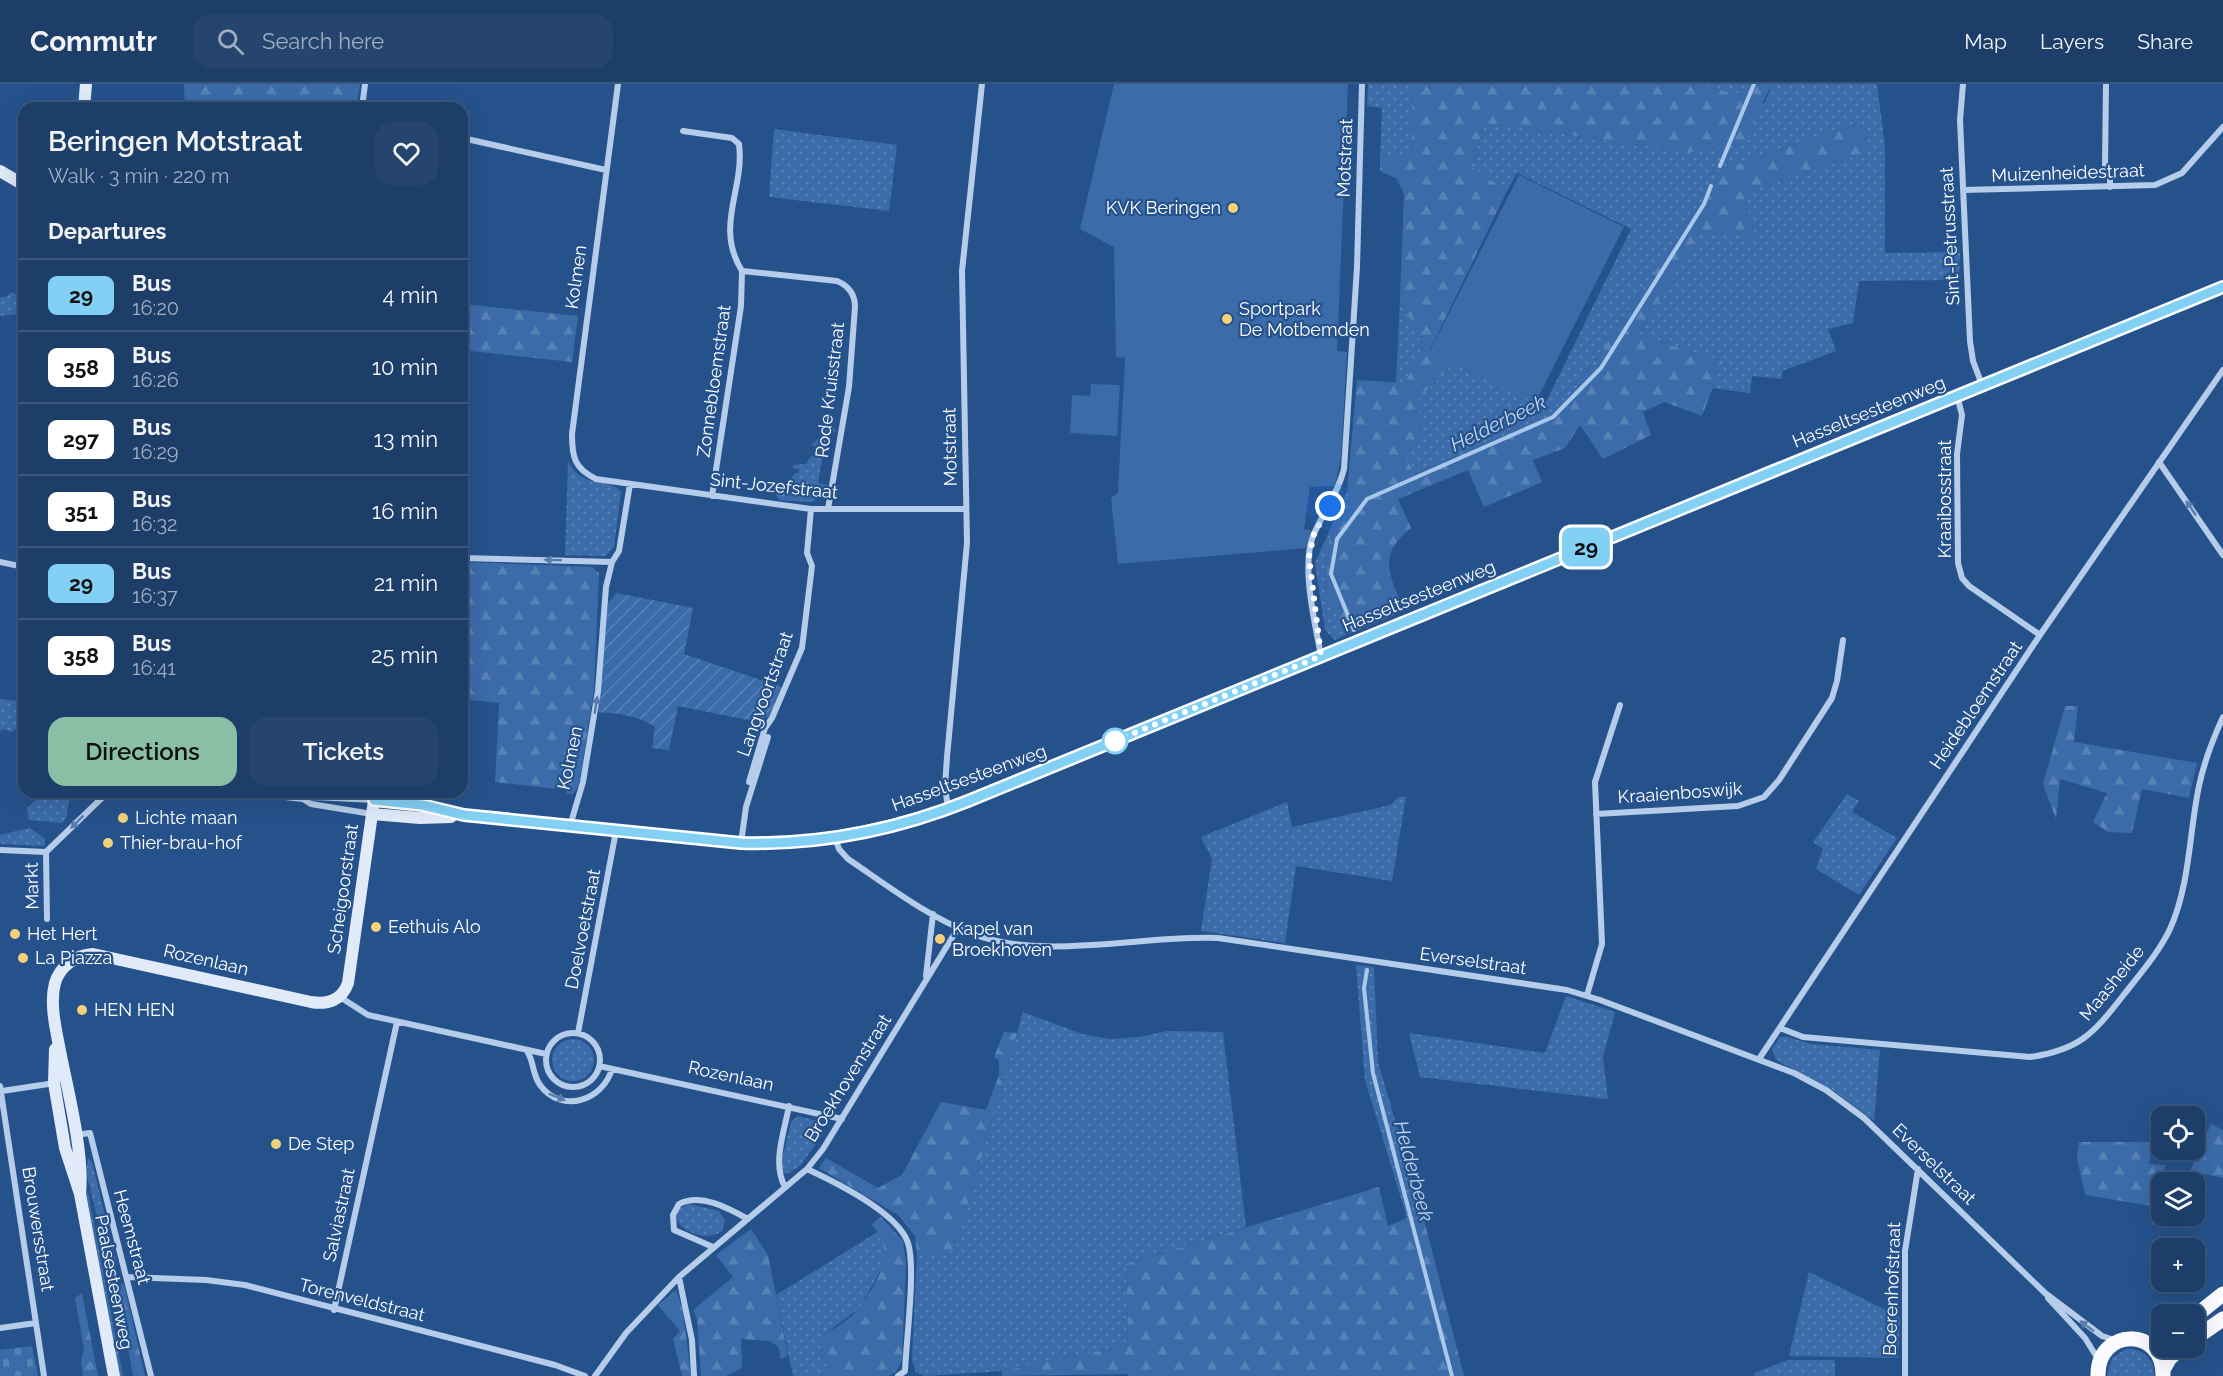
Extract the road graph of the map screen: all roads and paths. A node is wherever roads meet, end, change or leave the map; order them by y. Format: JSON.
{"nodes":[{"id":1,"x":86,"y":84,"type":"edge"},
{"id":2,"x":365,"y":84,"type":"edge"},
{"id":3,"x":618,"y":84,"type":"edge"},
{"id":4,"x":982,"y":84,"type":"edge"},
{"id":5,"x":1362,"y":84,"type":"edge"},
{"id":6,"x":1963,"y":84,"type":"edge"},
{"id":7,"x":2106,"y":84,"type":"edge"},
{"id":8,"x":84,"y":102,"type":"edge"},
{"id":9,"x":363,"y":102,"type":"edge"},
{"id":10,"x":2223,"y":127,"type":"edge"},
{"id":11,"x":682,"y":131,"type":"dead end"},
{"id":12,"x":468,"y":139,"type":"edge"},
{"id":13,"x":606,"y":170,"type":"junction"},
{"id":14,"x":0,"y":171,"type":"edge"},
{"id":15,"x":18,"y":182,"type":"edge"},
{"id":16,"x":2110,"y":187,"type":"junction"},
{"id":17,"x":1963,"y":190,"type":"junction"},
{"id":18,"x":742,"y":271,"type":"junction"},
{"id":19,"x":2223,"y":286,"type":"edge"},
{"id":20,"x":2223,"y":370,"type":"edge"},
{"id":21,"x":1982,"y":385,"type":"junction"},
{"id":22,"x":1958,"y":396,"type":"junction"},
{"id":23,"x":2159,"y":462,"type":"junction"},
{"id":24,"x":582,"y":472,"type":"joint"},
{"id":25,"x":630,"y":484,"type":"junction"},
{"id":26,"x":712,"y":496,"type":"junction"},
{"id":27,"x":828,"y":508,"type":"junction"},
{"id":28,"x":811,"y":509,"type":"junction"},
{"id":29,"x":966,"y":509,"type":"junction"},
{"id":30,"x":2223,"y":555,"type":"edge"},
{"id":31,"x":468,"y":558,"type":"edge"},
{"id":32,"x":0,"y":562,"type":"edge"},
{"id":33,"x":612,"y":562,"type":"junction"},
{"id":34,"x":18,"y":566,"type":"edge"},
{"id":35,"x":2040,"y":635,"type":"junction"},
{"id":36,"x":1843,"y":640,"type":"dead end"},
{"id":37,"x":1321,"y":656,"type":"junction"},
{"id":38,"x":1620,"y":705,"type":"dead end"},
{"id":39,"x":2223,"y":717,"type":"edge"},
{"id":40,"x":768,"y":737,"type":"dead end"},
{"id":41,"x":749,"y":782,"type":"dead end"},
{"id":42,"x":102,"y":798,"type":"edge"},
{"id":43,"x":294,"y":798,"type":"edge"},
{"id":44,"x":306,"y":798,"type":"edge"},
{"id":45,"x":375,"y":798,"type":"edge"},
{"id":46,"x":385,"y":798,"type":"edge"},
{"id":47,"x":303,"y":799,"type":"junction"},
{"id":48,"x":948,"y":809,"type":"junction"},
{"id":49,"x":372,"y":814,"type":"junction"},
{"id":50,"x":1596,"y":814,"type":"junction"},
{"id":51,"x":464,"y":815,"type":"junction"},
{"id":52,"x":570,"y":826,"type":"junction"},
{"id":53,"x":616,"y":831,"type":"junction"},
{"id":54,"x":835,"y":838,"type":"junction"},
{"id":55,"x":741,"y":843,"type":"junction"},
{"id":56,"x":0,"y":850,"type":"edge"},
{"id":57,"x":46,"y":852,"type":"junction"},
{"id":58,"x":933,"y":914,"type":"junction"},
{"id":59,"x":47,"y":919,"type":"dead end"},
{"id":60,"x":958,"y":928,"type":"junction"},
{"id":61,"x":66,"y":966,"type":"joint"},
{"id":62,"x":926,"y":978,"type":"junction"},
{"id":63,"x":1587,"y":995,"type":"junction"},
{"id":64,"x":340,"y":997,"type":"junction"},
{"id":65,"x":397,"y":1022,"type":"junction"},
{"id":66,"x":1780,"y":1028,"type":"junction"},
{"id":67,"x":578,"y":1033,"type":"junction"},
{"id":68,"x":527,"y":1051,"type":"junction"},
{"id":69,"x":546,"y":1054,"type":"junction"},
{"id":70,"x":1759,"y":1059,"type":"junction"},
{"id":71,"x":599,"y":1066,"type":"junction"},
{"id":72,"x":612,"y":1069,"type":"junction"},
{"id":73,"x":60,"y":1082,"type":"junction"},
{"id":74,"x":1,"y":1089,"type":"edge"},
{"id":75,"x":789,"y":1106,"type":"junction"},
{"id":76,"x":842,"y":1119,"type":"junction"},
{"id":77,"x":70,"y":1136,"type":"junction"},
{"id":78,"x":1918,"y":1168,"type":"junction"},
{"id":79,"x":807,"y":1169,"type":"junction"},
{"id":80,"x":785,"y":1187,"type":"junction"},
{"id":81,"x":748,"y":1219,"type":"junction"},
{"id":82,"x":713,"y":1247,"type":"junction"},
{"id":83,"x":127,"y":1277,"type":"junction"},
{"id":84,"x":679,"y":1277,"type":"junction"},
{"id":85,"x":2045,"y":1293,"type":"junction"},
{"id":86,"x":2223,"y":1294,"type":"edge"},
{"id":87,"x":2205,"y":1308,"type":"edge"},
{"id":88,"x":334,"y":1310,"type":"junction"},
{"id":89,"x":2223,"y":1318,"type":"edge"},
{"id":90,"x":36,"y":1323,"type":"junction"},
{"id":91,"x":0,"y":1328,"type":"edge"},
{"id":92,"x":2205,"y":1330,"type":"edge"},
{"id":93,"x":2118,"y":1341,"type":"junction"},
{"id":94,"x":2151,"y":1341,"type":"edge"},
{"id":95,"x":2170,"y":1358,"type":"edge"},
{"id":96,"x":2098,"y":1372,"type":"edge"},
{"id":97,"x":2164,"y":1372,"type":"edge"},
{"id":98,"x":45,"y":1376,"type":"edge"},
{"id":99,"x":114,"y":1376,"type":"edge"},
{"id":100,"x":151,"y":1376,"type":"edge"},
{"id":101,"x":585,"y":1376,"type":"edge"},
{"id":102,"x":595,"y":1376,"type":"edge"},
{"id":103,"x":694,"y":1376,"type":"edge"},
{"id":104,"x":898,"y":1376,"type":"edge"},
{"id":105,"x":1905,"y":1376,"type":"edge"}],
"edges":[{"from":1,"to":8,"type":"street"},
{"from":2,"to":9,"type":"street"},
{"from":3,"to":13,"type":"street","name":"Kolmen"},
{"from":4,"to":29,"type":"street","name":"Motstraat"},
{"from":5,"to":37,"type":"street","name":"Motstraat"},
{"from":6,"to":17,"type":"street","name":"Sint-Petrusstraat"},
{"from":7,"to":16,"type":"street"},
{"from":10,"to":16,"type":"street","name":"Muizenheidestraat"},
{"from":11,"to":18,"type":"street"},
{"from":12,"to":13,"type":"street"},
{"from":13,"to":24,"type":"street","name":"Kolmen"},
{"from":14,"to":15,"type":"street"},
{"from":16,"to":17,"type":"street","name":"Muizenheidestraat"},
{"from":17,"to":21,"type":"street","name":"Sint-Petrusstraat"},
{"from":18,"to":26,"type":"street","name":"Zonnebloemstraat"},
{"from":18,"to":27,"type":"street","name":"Rode Kruisstraat"},
{"from":19,"to":21,"type":"street","name":"Hasseltsesteenweg"},
{"from":20,"to":23,"type":"street","name":"Heidebloemstraat"},
{"from":21,"to":22,"type":"street","name":"Hasseltsesteenweg"},
{"from":22,"to":35,"type":"street","name":"Kraaibosstraat"},
{"from":22,"to":37,"type":"street","name":"Hasseltsesteenweg"},
{"from":30,"to":23,"type":"street","one_way":true},
{"from":23,"to":35,"type":"street","name":"Heidebloemstraat"},
{"from":24,"to":25,"type":"street","name":"Sint-Jozefstraat"},
{"from":25,"to":26,"type":"street","name":"Sint-Jozefstraat"},
{"from":25,"to":33,"type":"street","name":"Kolmen"},
{"from":26,"to":28,"type":"street","name":"Sint-Jozefstraat"},
{"from":27,"to":28,"type":"street","name":"Sint-Jozefstraat"},
{"from":27,"to":29,"type":"street","name":"Sint-Jozefstraat"},
{"from":28,"to":41,"type":"street","name":"Langvoortstraat"},
{"from":29,"to":48,"type":"street","name":"Motstraat"},
{"from":33,"to":31,"type":"street","one_way":true},
{"from":32,"to":34,"type":"street"},
{"from":52,"to":33,"type":"street","name":"Kolmen","one_way":true},
{"from":35,"to":66,"type":"street","name":"Heidebloemstraat"},
{"from":36,"to":50,"type":"street","name":"Kraaienboswijk"},
{"from":37,"to":48,"type":"street","name":"Hasseltsesteenweg"},
{"from":38,"to":50,"type":"street","name":"Kraaienboswijk"},
{"from":39,"to":66,"type":"street","name":"Maasheide"},
{"from":40,"to":55,"type":"street","name":"Langvoortstraat"},
{"from":42,"to":57,"type":"street","name":"Markt","one_way":true},
{"from":43,"to":47,"type":"street","name":"Hasseltsesteenweg"},
{"from":44,"to":47,"type":"street","name":"Hasseltsesteenweg"},
{"from":45,"to":49,"type":"street","name":"Scheigoorstraat"},
{"from":46,"to":51,"type":"street","name":"Hasseltsesteenweg"},
{"from":47,"to":49,"type":"street","name":"Hasseltsesteenweg"},
{"from":48,"to":54,"type":"street","name":"Hasseltsesteenweg"},
{"from":49,"to":51,"type":"street","name":"Hasseltsesteenweg"},
{"from":49,"to":64,"type":"street","name":"Scheigoorstraat"},
{"from":50,"to":63,"type":"street","name":"Kraaienboswijk"},
{"from":51,"to":52,"type":"street","name":"Hasseltsesteenweg"},
{"from":52,"to":53,"type":"street","name":"Hasseltsesteenweg"},
{"from":53,"to":55,"type":"street","name":"Hasseltsesteenweg"},
{"from":53,"to":67,"type":"street","name":"Doelvoetstraat"},
{"from":54,"to":55,"type":"street","name":"Hasseltsesteenweg"},
{"from":54,"to":58,"type":"street","name":"Everselstraat"},
{"from":56,"to":57,"type":"street","name":"Markt"},
{"from":57,"to":59,"type":"street","name":"Markt"},
{"from":58,"to":60,"type":"street","name":"Everselstraat"},
{"from":58,"to":62,"type":"street","name":"Broekhovenstraat"},
{"from":60,"to":62,"type":"street","name":"Broekhovenstraat"},
{"from":60,"to":63,"type":"street","name":"Everselstraat"},
{"from":61,"to":64,"type":"street","name":"Rozenlaan"},
{"from":61,"to":73,"type":"street","name":"Paalsesteenweg"},
{"from":62,"to":76,"type":"street","name":"Broekhovenstraat"},
{"from":63,"to":70,"type":"street","name":"Everselstraat"},
{"from":64,"to":65,"type":"street"},
{"from":65,"to":68,"type":"street"},
{"from":65,"to":88,"type":"street","name":"Salviastraat"},
{"from":66,"to":70,"type":"street","name":"Heidebloemstraat"},
{"from":67,"to":69,"type":"street"},
{"from":67,"to":71,"type":"street"},
{"from":68,"to":69,"type":"street"},
{"from":68,"to":72,"type":"street","one_way":true},
{"from":69,"to":71,"type":"street"},
{"from":70,"to":78,"type":"street","name":"Everselstraat"},
{"from":71,"to":72,"type":"street","name":"Rozenlaan"},
{"from":72,"to":75,"type":"street","name":"Rozenlaan"},
{"from":73,"to":74,"type":"street"},
{"from":73,"to":77,"type":"street","name":"Paalsesteenweg"},
{"from":74,"to":90,"type":"street","name":"Brouwersstraat"},
{"from":75,"to":76,"type":"street","name":"Rozenlaan"},
{"from":75,"to":80,"type":"street","name":"Broekhovenstraat"},
{"from":76,"to":79,"type":"street","name":"Broekhovenstraat"},
{"from":77,"to":83,"type":"street","name":"Heemstraat"},
{"from":77,"to":99,"type":"street","name":"Paalsesteenweg"},
{"from":78,"to":85,"type":"street","name":"Everselstraat"},
{"from":78,"to":105,"type":"street","name":"Boerenhofstraat"},
{"from":79,"to":80,"type":"street","name":"Broekhovenstraat"},
{"from":79,"to":104,"type":"street"},
{"from":80,"to":81,"type":"street","name":"Broekhovenstraat"},
{"from":81,"to":82,"type":"street","name":"Broekhovenstraat"},
{"from":81,"to":82,"type":"street"},
{"from":82,"to":84,"type":"street","name":"Broekhovenstraat"},
{"from":83,"to":88,"type":"street","name":"Torenveldstraat"},
{"from":83,"to":100,"type":"street","name":"Heemstraat"},
{"from":84,"to":102,"type":"street","name":"Broekhovenstraat"},
{"from":84,"to":103,"type":"street"},
{"from":93,"to":85,"type":"street","name":"Everselstraat","one_way":true},
{"from":85,"to":96,"type":"street","name":"Everselstraat"},
{"from":86,"to":87,"type":"main road"},
{"from":88,"to":101,"type":"street","name":"Torenveldstraat"},
{"from":89,"to":92,"type":"main road"},
{"from":90,"to":91,"type":"street"},
{"from":90,"to":98,"type":"street","name":"Brouwersstraat"},
{"from":93,"to":94,"type":"main road"},
{"from":93,"to":96,"type":"main road"},
{"from":95,"to":97,"type":"main road"}]}
